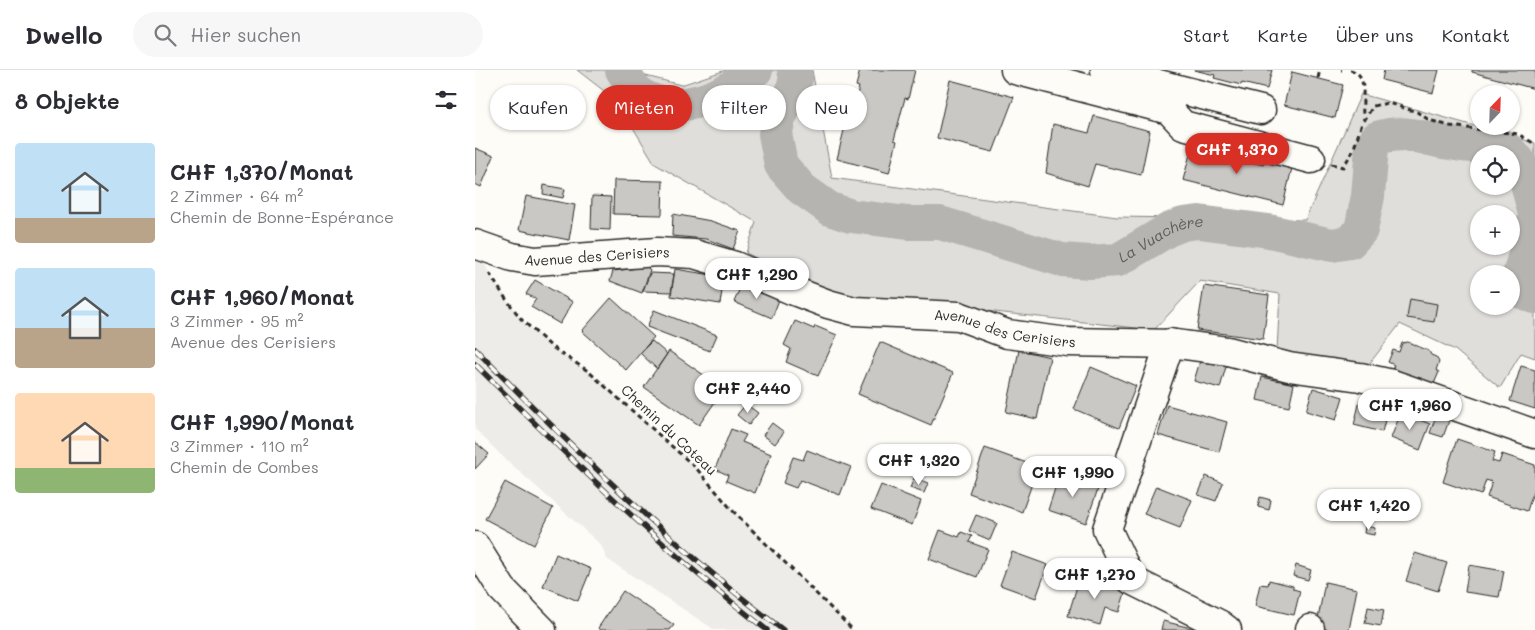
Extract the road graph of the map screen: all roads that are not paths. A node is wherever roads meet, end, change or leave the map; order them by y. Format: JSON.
{"nodes":[{"id":1,"x":1015,"y":70,"type":"edge"},
{"id":2,"x":1105,"y":70,"type":"edge"},
{"id":3,"x":1171,"y":99,"type":"junction"},
{"id":4,"x":1261,"y":110,"type":"dead end"},
{"id":5,"x":1311,"y":159,"type":"road end"},
{"id":6,"x":475,"y":244,"type":"edge"},
{"id":7,"x":1170,"y":344,"type":"junction"},
{"id":8,"x":1535,"y":434,"type":"edge"},
{"id":9,"x":475,"y":546,"type":"edge"},
{"id":10,"x":542,"y":630,"type":"edge"},
{"id":11,"x":1227,"y":630,"type":"edge"}],
"edges":[{"from":1,"to":3,"type":"street"},
{"from":2,"to":3,"type":"street"},
{"from":3,"to":4,"type":"street"},
{"from":3,"to":5,"type":"street"},
{"from":6,"to":7,"type":"street","name":"Avenue des Cerisiers"},
{"from":7,"to":8,"type":"street","name":"Avenue des Cerisiers"},
{"from":7,"to":11,"type":"street"},
{"from":9,"to":10,"type":"street"}]}
